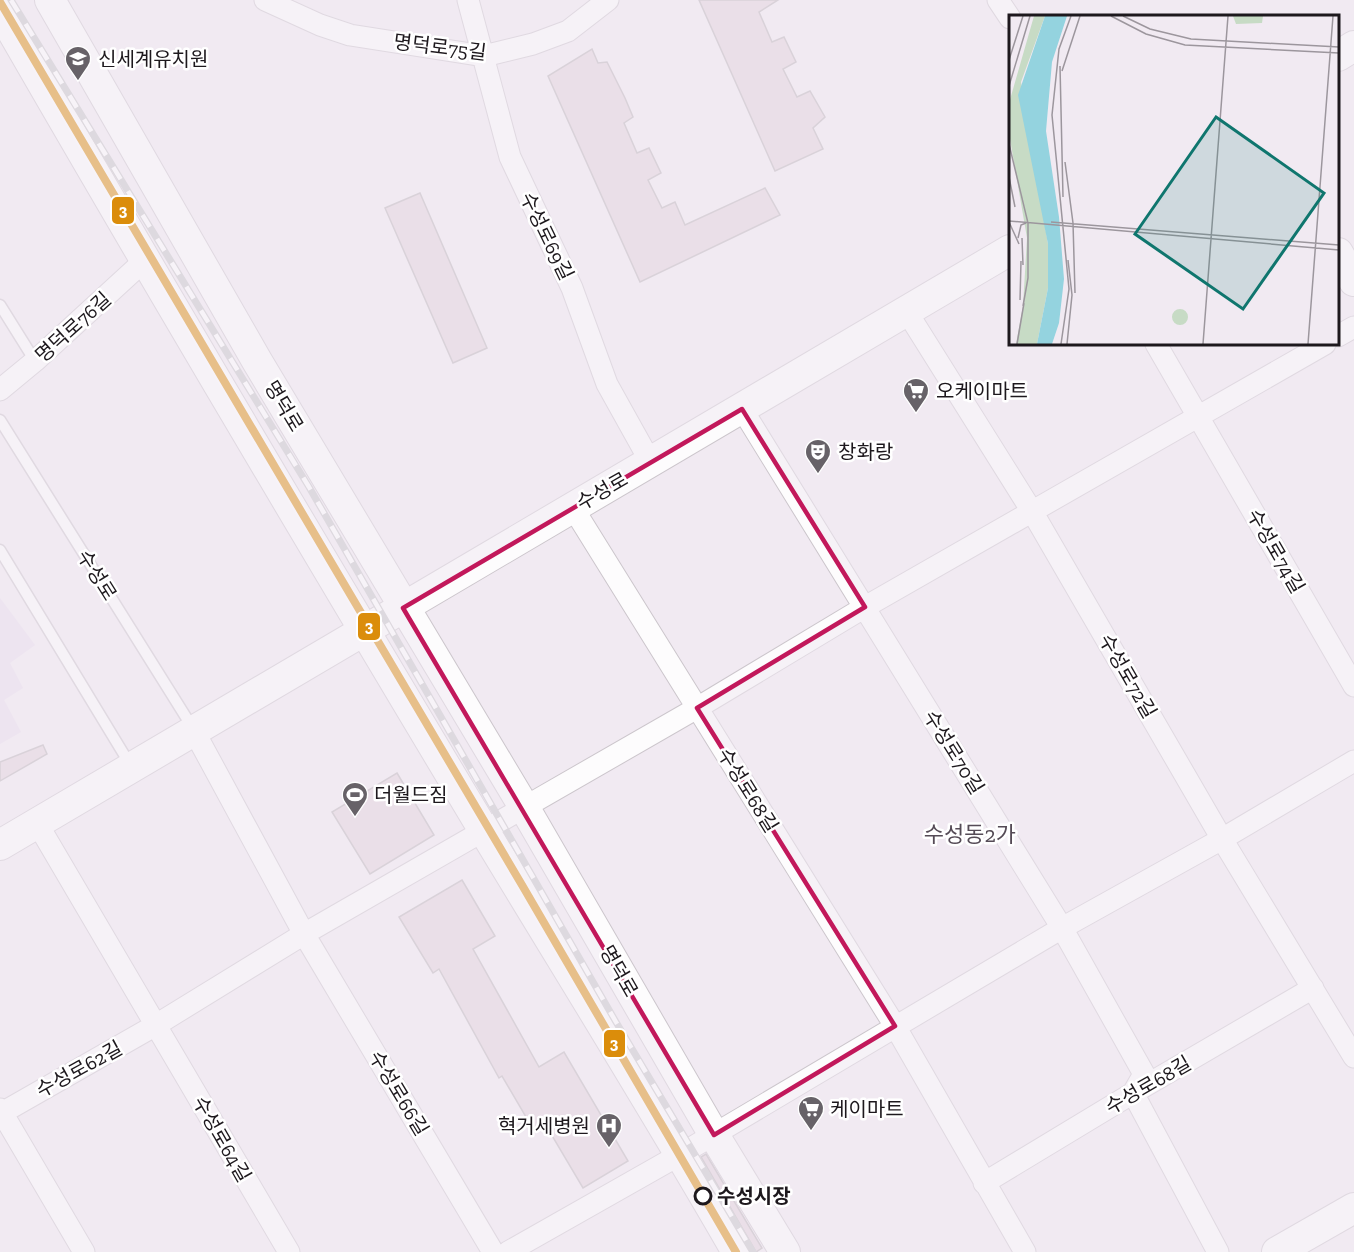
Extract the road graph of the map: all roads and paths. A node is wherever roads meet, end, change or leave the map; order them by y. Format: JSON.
{"nodes":[{"id":1,"x":50,"y":0,"type":"edge"},
{"id":2,"x":265,"y":0,"type":"edge"},
{"id":3,"x":468,"y":0,"type":"edge"},
{"id":4,"x":608,"y":0,"type":"edge"},
{"id":5,"x":998,"y":0,"type":"edge"},
{"id":6,"x":0,"y":10,"type":"edge"},
{"id":7,"x":1009,"y":15,"type":"edge"},
{"id":8,"x":1354,"y":46,"type":"edge"},
{"id":9,"x":1339,"y":55,"type":"edge"},
{"id":10,"x":484,"y":56,"type":"junction"},
{"id":11,"x":1009,"y":251,"type":"edge"},
{"id":12,"x":1339,"y":255,"type":"edge"},
{"id":13,"x":144,"y":261,"type":"junction"},
{"id":14,"x":1354,"y":281,"type":"edge"},
{"id":15,"x":0,"y":305,"type":"edge"},
{"id":16,"x":907,"y":312,"type":"junction"},
{"id":17,"x":1354,"y":327,"type":"edge"},
{"id":18,"x":1339,"y":335,"type":"edge"},
{"id":19,"x":1157,"y":345,"type":"edge"},
{"id":20,"x":1323,"y":345,"type":"edge"},
{"id":21,"x":35,"y":361,"type":"junction"},
{"id":22,"x":0,"y":390,"type":"edge"},
{"id":23,"x":742,"y":409,"type":"junction"},
{"id":24,"x":1197,"y":416,"type":"junction"},
{"id":25,"x":0,"y":420,"type":"edge"},
{"id":26,"x":651,"y":463,"type":"junction"},
{"id":27,"x":573,"y":508,"type":"junction"},
{"id":28,"x":1033,"y":513,"type":"junction"},
{"id":29,"x":0,"y":550,"type":"edge"},
{"id":30,"x":865,"y":607,"type":"junction"},
{"id":31,"x":403,"y":608,"type":"junction"},
{"id":32,"x":365,"y":630,"type":"junction"},
{"id":33,"x":1354,"y":686,"type":"edge"},
{"id":34,"x":697,"y":708,"type":"junction"},
{"id":35,"x":194,"y":731,"type":"junction"},
{"id":36,"x":1354,"y":761,"type":"edge"},
{"id":37,"x":132,"y":768,"type":"junction"},
{"id":38,"x":524,"y":807,"type":"junction"},
{"id":39,"x":37,"y":823,"type":"junction"},
{"id":40,"x":484,"y":830,"type":"junction"},
{"id":41,"x":1222,"y":839,"type":"junction"},
{"id":42,"x":0,"y":845,"type":"edge"},
{"id":43,"x":1062,"y":928,"type":"junction"},
{"id":44,"x":304,"y":934,"type":"junction"},
{"id":45,"x":1313,"y":988,"type":"junction"},
{"id":46,"x":156,"y":1025,"type":"junction"},
{"id":47,"x":895,"y":1026,"type":"junction"},
{"id":48,"x":1354,"y":1057,"type":"edge"},
{"id":49,"x":1133,"y":1093,"type":"junction"},
{"id":50,"x":1,"y":1112,"type":"edge"},
{"id":51,"x":714,"y":1135,"type":"junction"},
{"id":52,"x":681,"y":1154,"type":"junction"},
{"id":53,"x":984,"y":1183,"type":"junction"},
{"id":54,"x":1354,"y":1208,"type":"edge"},
{"id":55,"x":84,"y":1252,"type":"edge"},
{"id":56,"x":288,"y":1252,"type":"edge"},
{"id":57,"x":493,"y":1252,"type":"edge"},
{"id":58,"x":508,"y":1252,"type":"edge"},
{"id":59,"x":737,"y":1252,"type":"edge"},
{"id":60,"x":785,"y":1252,"type":"edge"},
{"id":61,"x":1025,"y":1252,"type":"edge"},
{"id":62,"x":1218,"y":1252,"type":"edge"},
{"id":63,"x":1277,"y":1252,"type":"edge"}],
"edges":[{"from":1,"to":31,"type":"main road","name":"명덕로"},
{"from":2,"to":10,"type":"street","name":"명덕로75길"},
{"from":3,"to":10,"type":"street","name":"수성로69길"},
{"from":4,"to":10,"type":"street","name":"명덕로75길"},
{"from":5,"to":7,"type":"street"},
{"from":6,"to":13,"type":"main road"},
{"from":8,"to":9,"type":"main road"},
{"from":10,"to":26,"type":"street","name":"수성로69길"},
{"from":11,"to":16,"type":"main road","name":"수성로"},
{"from":12,"to":14,"type":"main road"},
{"from":13,"to":21,"type":"street","name":"명덕로76길"},
{"from":13,"to":32,"type":"main road"},
{"from":15,"to":21,"type":"lane"},
{"from":16,"to":23,"type":"main road","name":"수성로"},
{"from":16,"to":28,"type":"street","name":"수성로72길"},
{"from":17,"to":18,"type":"street"},
{"from":19,"to":24,"type":"street","name":"수성로74길"},
{"from":20,"to":24,"type":"street"},
{"from":21,"to":22,"type":"street","name":"명덕로76길"},
{"from":23,"to":26,"type":"main road","name":"수성로"},
{"from":23,"to":30,"type":"street","name":"수성로70길"},
{"from":24,"to":28,"type":"street"},
{"from":24,"to":33,"type":"street","name":"수성로74길"},
{"from":25,"to":35,"type":"lane","name":"수성로"},
{"from":26,"to":27,"type":"main road","name":"수성로"},
{"from":27,"to":31,"type":"main road","name":"수성로"},
{"from":27,"to":34,"type":"street","name":"수성로68길"},
{"from":28,"to":30,"type":"street"},
{"from":28,"to":41,"type":"street","name":"수성로72길"},
{"from":29,"to":37,"type":"lane"},
{"from":30,"to":34,"type":"street"},
{"from":30,"to":43,"type":"street","name":"수성로70길"},
{"from":31,"to":32,"type":"main road","name":"수성로"},
{"from":31,"to":38,"type":"main road","name":"명덕로"},
{"from":32,"to":35,"type":"main road","name":"수성로"},
{"from":32,"to":40,"type":"main road"},
{"from":34,"to":38,"type":"street"},
{"from":34,"to":47,"type":"street","name":"수성로68길"},
{"from":35,"to":37,"type":"main road","name":"수성로"},
{"from":35,"to":44,"type":"street","name":"수성로66길"},
{"from":36,"to":41,"type":"street"},
{"from":37,"to":39,"type":"main road","name":"수성로"},
{"from":38,"to":40,"type":"street"},
{"from":38,"to":51,"type":"main road","name":"명덕로"},
{"from":39,"to":42,"type":"main road","name":"수성로"},
{"from":39,"to":46,"type":"street","name":"수성로64길"},
{"from":40,"to":44,"type":"street"},
{"from":40,"to":52,"type":"main road"},
{"from":41,"to":43,"type":"street"},
{"from":41,"to":45,"type":"street","name":"수성로72길"},
{"from":43,"to":47,"type":"street"},
{"from":43,"to":49,"type":"street","name":"수성로70길"},
{"from":44,"to":46,"type":"street"},
{"from":44,"to":57,"type":"street","name":"수성로66길"},
{"from":45,"to":48,"type":"street","name":"수성로72길"},
{"from":45,"to":49,"type":"street","name":"수성로68길"},
{"from":46,"to":50,"type":"street","name":"수성로62길"},
{"from":46,"to":56,"type":"street","name":"수성로64길"},
{"from":47,"to":51,"type":"street"},
{"from":47,"to":53,"type":"street","name":"수성로68길"},
{"from":49,"to":53,"type":"street","name":"수성로68길"},
{"from":49,"to":62,"type":"street"},
{"from":50,"to":55,"type":"street","name":"수성로62길"},
{"from":51,"to":52,"type":"street"},
{"from":51,"to":60,"type":"main road","name":"명덕로"},
{"from":52,"to":58,"type":"street"},
{"from":52,"to":59,"type":"main road"},
{"from":53,"to":61,"type":"street","name":"수성로68길"},
{"from":54,"to":63,"type":"main road"}]}
